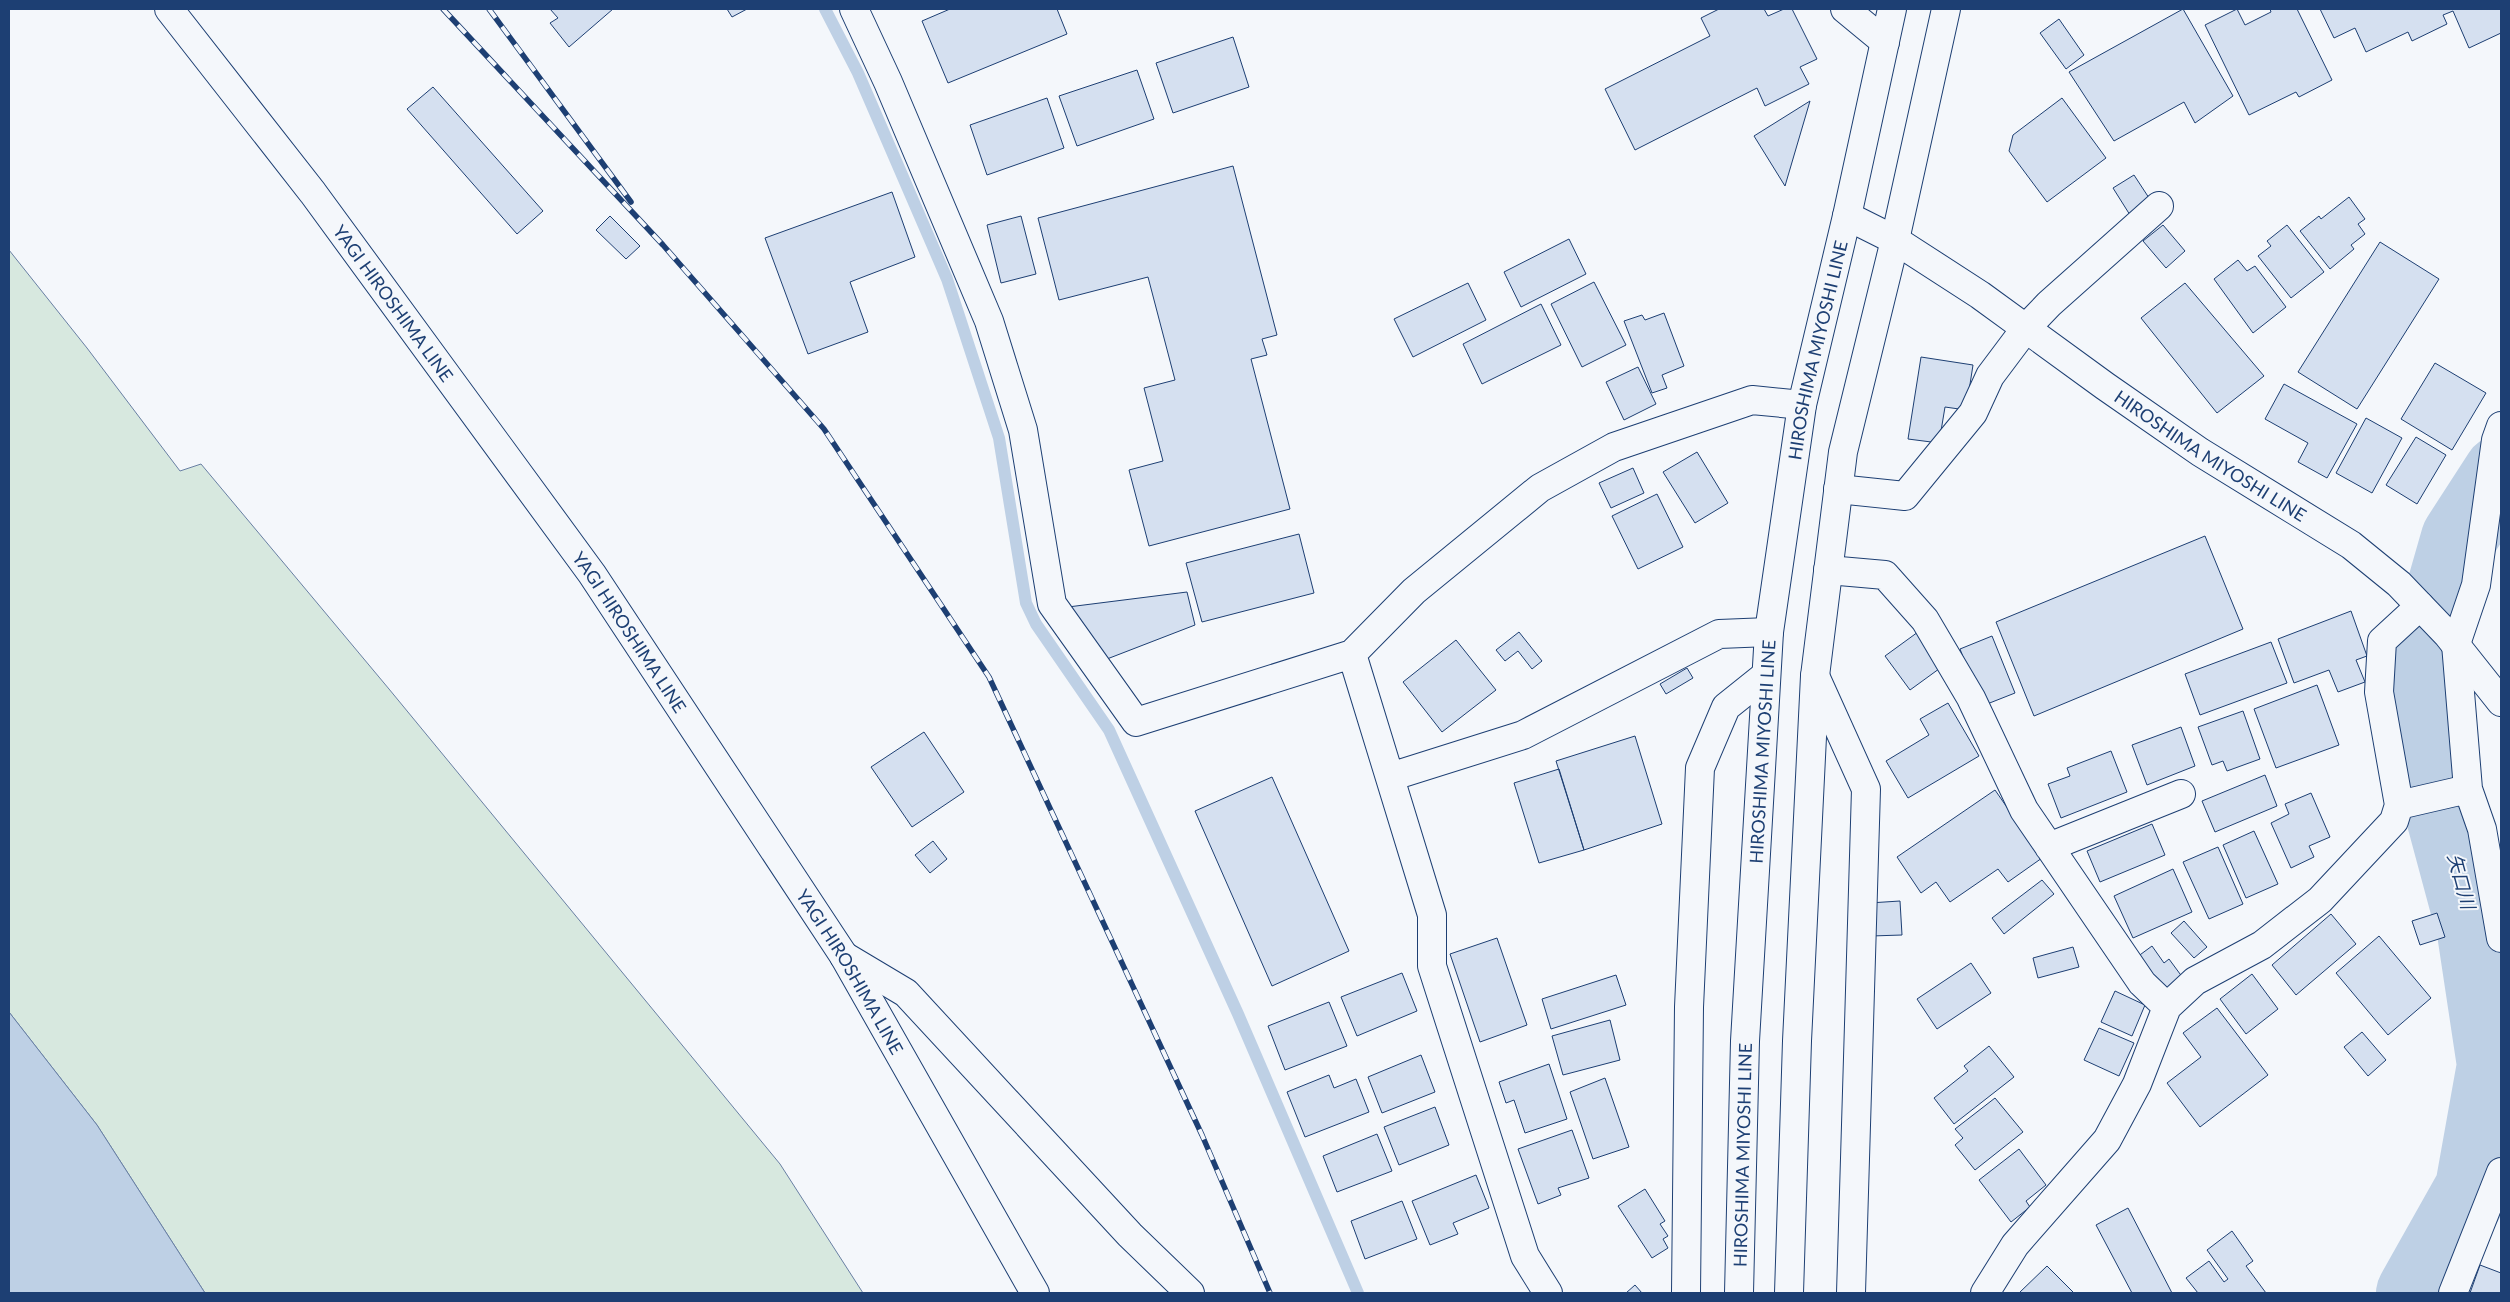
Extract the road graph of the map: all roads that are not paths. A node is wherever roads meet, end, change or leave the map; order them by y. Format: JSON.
{"nodes":[{"id":1,"x":169,"y":9,"type":"edge"},
{"id":2,"x":854,"y":9,"type":"edge"},
{"id":3,"x":1845,"y":9,"type":"edge"},
{"id":4,"x":1892,"y":9,"type":"edge"},
{"id":5,"x":1946,"y":9,"type":"edge"},
{"id":6,"x":1884,"y":42,"type":"junction"},
{"id":7,"x":2159,"y":206,"type":"dead end"},
{"id":8,"x":1847,"y":216,"type":"junction"},
{"id":9,"x":1895,"y":240,"type":"junction"},
{"id":10,"x":2026,"y":328,"type":"junction"},
{"id":11,"x":1802,"y":405,"type":"junction"},
{"id":12,"x":2499,"y":433,"type":"edge"},
{"id":13,"x":2496,"y":482,"type":"edge"},
{"id":14,"x":1838,"y":489,"type":"junction"},
{"id":15,"x":1828,"y":570,"type":"junction"},
{"id":16,"x":2421,"y":608,"type":"junction"},
{"id":17,"x":1769,"y":632,"type":"junction"},
{"id":18,"x":2451,"y":639,"type":"junction"},
{"id":19,"x":1352,"y":654,"type":"junction"},
{"id":20,"x":1766,"y":675,"type":"junction"},
{"id":21,"x":1815,"y":676,"type":"junction"},
{"id":22,"x":2501,"y":702,"type":"edge"},
{"id":23,"x":1390,"y":777,"type":"junction"},
{"id":24,"x":2461,"y":790,"type":"junction"},
{"id":25,"x":2181,"y":794,"type":"dead end"},
{"id":26,"x":2405,"y":804,"type":"junction"},
{"id":27,"x":2049,"y":847,"type":"junction"},
{"id":28,"x":2501,"y":938,"type":"edge"},
{"id":29,"x":844,"y":956,"type":"junction"},
{"id":30,"x":2167,"y":1007,"type":"junction"},
{"id":31,"x":2501,"y":1172,"type":"edge"},
{"id":32,"x":1035,"y":1293,"type":"edge"},
{"id":33,"x":1190,"y":1293,"type":"edge"},
{"id":34,"x":1548,"y":1293,"type":"edge"},
{"id":35,"x":1686,"y":1293,"type":"edge"},
{"id":36,"x":1739,"y":1293,"type":"edge"},
{"id":37,"x":1789,"y":1293,"type":"edge"},
{"id":38,"x":1851,"y":1293,"type":"edge"},
{"id":39,"x":1985,"y":1293,"type":"edge"},
{"id":40,"x":2453,"y":1293,"type":"edge"}],
"edges":[{"from":1,"to":29,"type":"street","name":"YAGI HIROSHIMA LINE"},
{"from":2,"to":19,"type":"street"},
{"from":3,"to":6,"type":"street"},
{"from":4,"to":6,"type":"street","name":"HIROSHIMA MIYOSHI LINE"},
{"from":5,"to":9,"type":"street"},
{"from":6,"to":8,"type":"street","name":"HIROSHIMA MIYOSHI LINE"},
{"from":7,"to":10,"type":"street"},
{"from":8,"to":9,"type":"street","name":"HIROSHIMA MIYOSHI LINE"},
{"from":8,"to":11,"type":"street","name":"HIROSHIMA MIYOSHI LINE"},
{"from":9,"to":10,"type":"street","name":"HIROSHIMA MIYOSHI LINE"},
{"from":9,"to":14,"type":"street"},
{"from":10,"to":14,"type":"street"},
{"from":10,"to":16,"type":"street","name":"HIROSHIMA MIYOSHI LINE"},
{"from":11,"to":17,"type":"street","name":"HIROSHIMA MIYOSHI LINE"},
{"from":11,"to":19,"type":"street"},
{"from":12,"to":13,"type":"street"},
{"from":13,"to":18,"type":"street"},
{"from":14,"to":15,"type":"street"},
{"from":15,"to":21,"type":"street"},
{"from":15,"to":27,"type":"street"},
{"from":16,"to":18,"type":"street","name":"HIROSHIMA MIYOSHI LINE"},
{"from":16,"to":26,"type":"street"},
{"from":17,"to":20,"type":"street","name":"HIROSHIMA MIYOSHI LINE"},
{"from":17,"to":23,"type":"street"},
{"from":18,"to":22,"type":"street","name":"HIROSHIMA MIYOSHI LINE"},
{"from":18,"to":24,"type":"street"},
{"from":19,"to":23,"type":"street"},
{"from":20,"to":35,"type":"street"},
{"from":20,"to":36,"type":"street","name":"HIROSHIMA MIYOSHI LINE"},
{"from":21,"to":37,"type":"street"},
{"from":21,"to":38,"type":"street"},
{"from":23,"to":34,"type":"street"},
{"from":24,"to":26,"type":"street"},
{"from":24,"to":28,"type":"street"},
{"from":25,"to":27,"type":"street"},
{"from":26,"to":30,"type":"street"},
{"from":27,"to":30,"type":"street"},
{"from":29,"to":32,"type":"street","name":"YAGI HIROSHIMA LINE"},
{"from":29,"to":33,"type":"street"},
{"from":30,"to":39,"type":"street"},
{"from":31,"to":40,"type":"street"}]}
